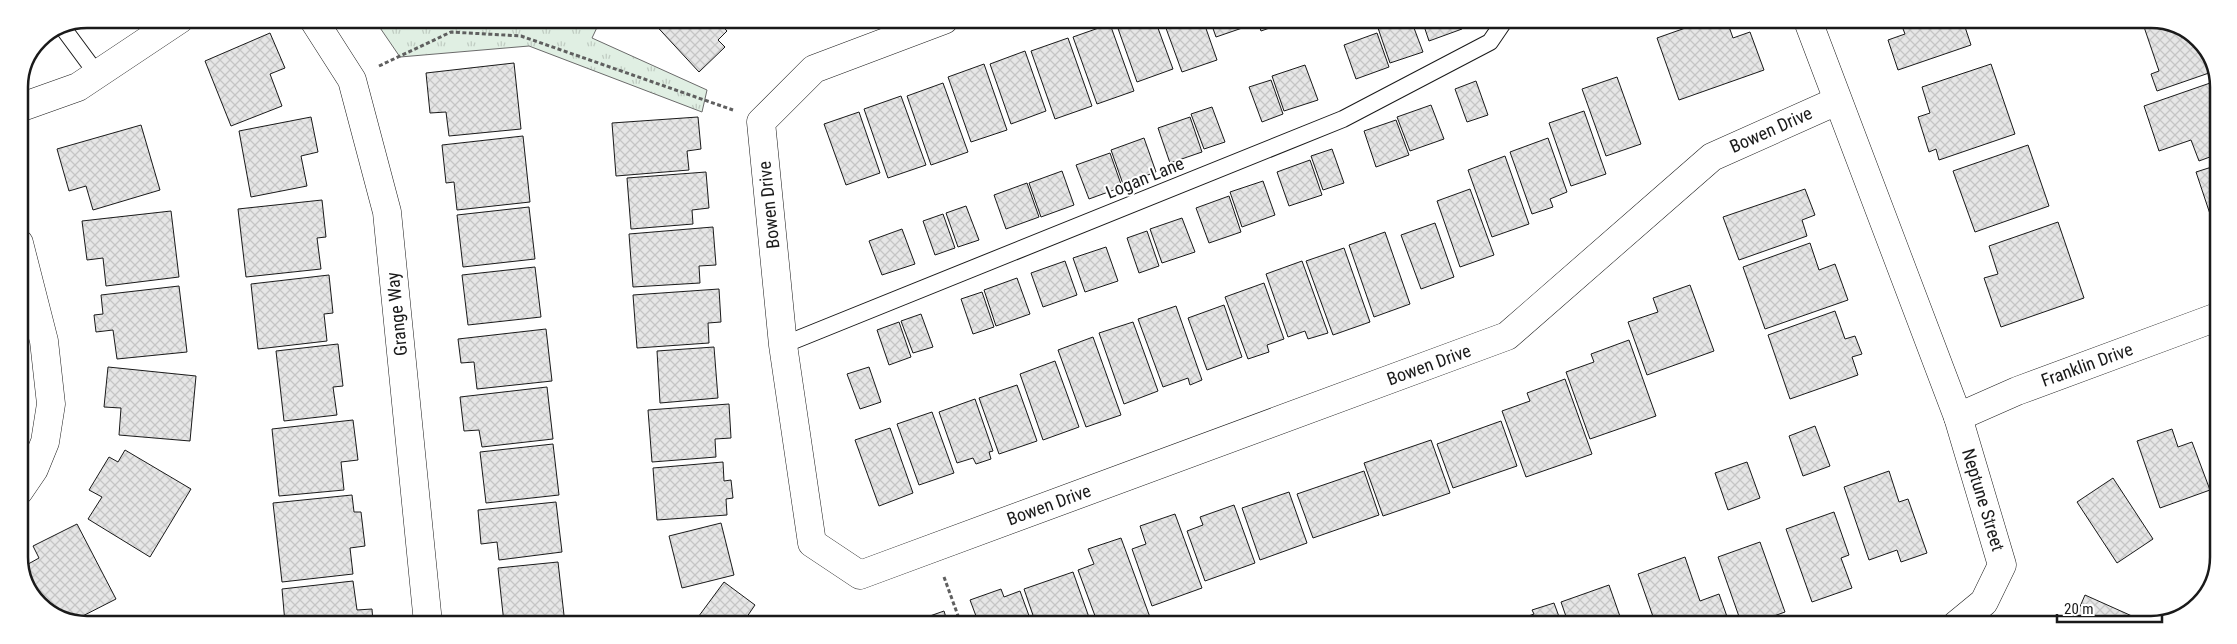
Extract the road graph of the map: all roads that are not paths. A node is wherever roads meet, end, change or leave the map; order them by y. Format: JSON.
{"nodes":[{"id":1,"x":166,"y":28,"type":"edge"},
{"id":2,"x":319,"y":28,"type":"edge"},
{"id":3,"x":923,"y":28,"type":"edge"},
{"id":4,"x":1499,"y":28,"type":"edge"},
{"id":5,"x":1811,"y":28,"type":"edge"},
{"id":6,"x":66,"y":32,"type":"edge"},
{"id":7,"x":97,"y":74,"type":"junction"},
{"id":8,"x":1837,"y":101,"type":"junction"},
{"id":9,"x":28,"y":105,"type":"edge"},
{"id":10,"x":28,"y":278,"type":"edge"},
{"id":11,"x":2209,"y":320,"type":"edge"},
{"id":12,"x":783,"y":344,"type":"junction"},
{"id":13,"x":1958,"y":417,"type":"junction"},
{"id":14,"x":28,"y":478,"type":"edge"},
{"id":15,"x":427,"y":616,"type":"edge"},
{"id":16,"x":1967,"y":616,"type":"edge"}],
"edges":[{"from":1,"to":7,"type":"street"},
{"from":2,"to":15,"type":"street","name":"Grange Way"},
{"from":3,"to":12,"type":"street","name":"Bowen Drive"},
{"from":4,"to":12,"type":"lane","name":"Logan Lane"},
{"from":5,"to":8,"type":"street"},
{"from":6,"to":7,"type":"lane"},
{"from":7,"to":9,"type":"street"},
{"from":8,"to":12,"type":"street","name":"Bowen Drive"},
{"from":8,"to":13,"type":"street"},
{"from":10,"to":14,"type":"street"},
{"from":11,"to":13,"type":"street","name":"Franklin Drive"},
{"from":13,"to":16,"type":"street","name":"Neptune Street"}]}
